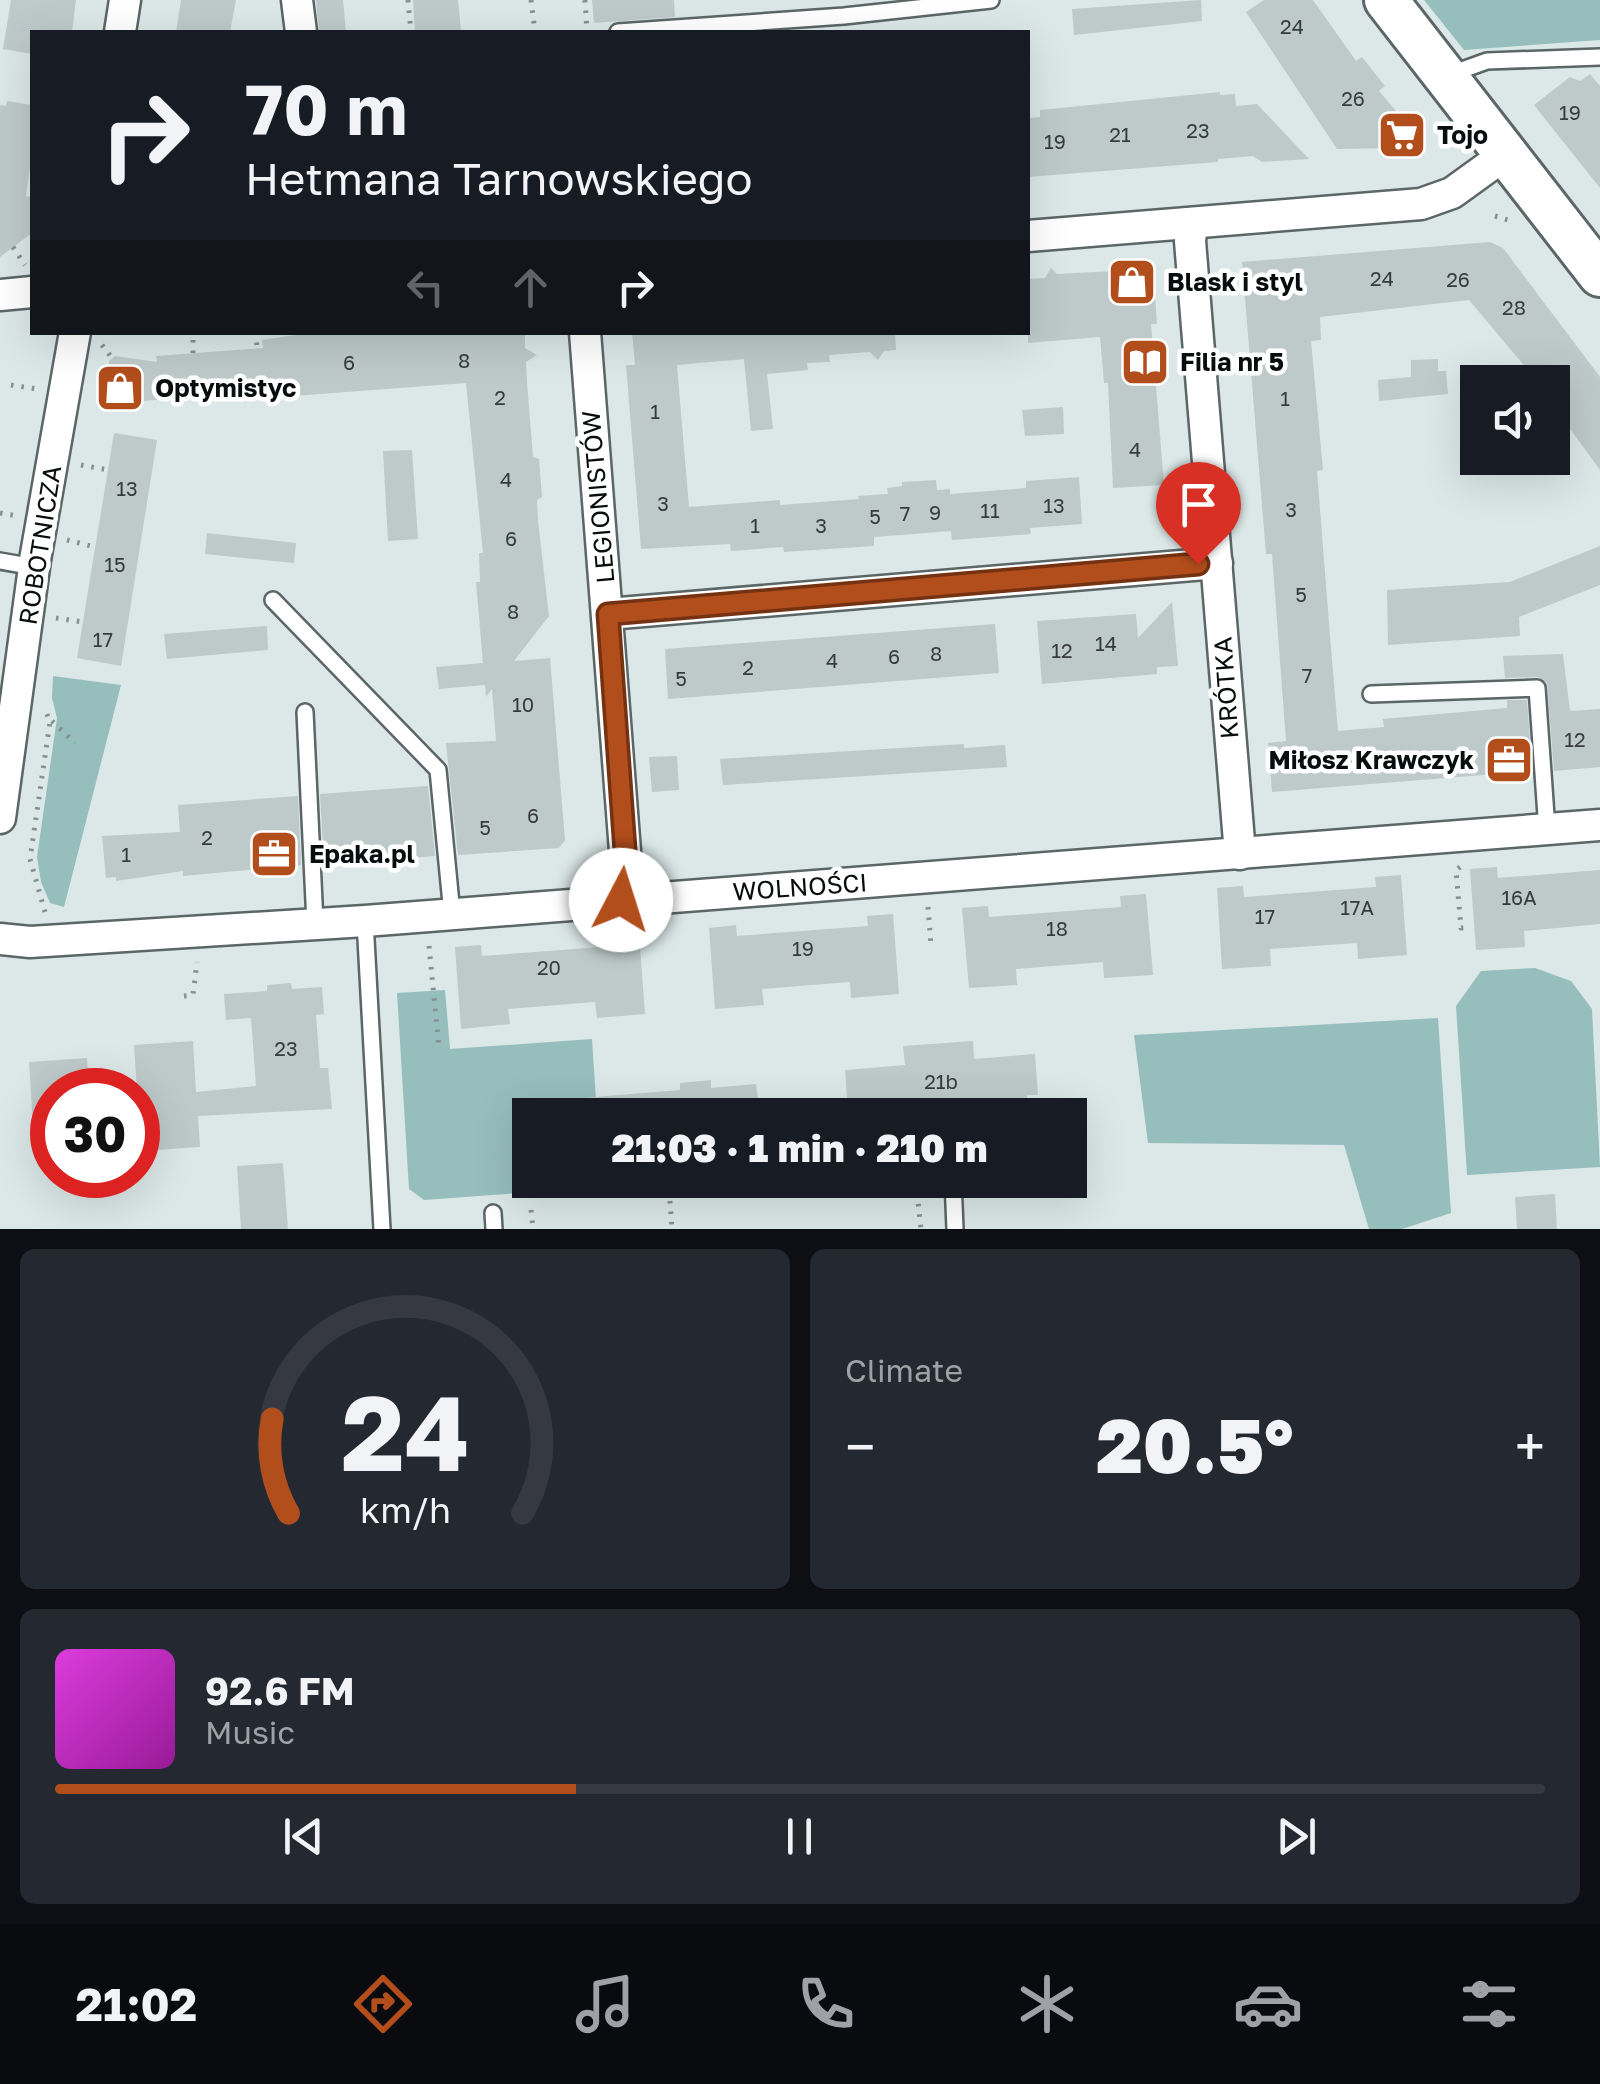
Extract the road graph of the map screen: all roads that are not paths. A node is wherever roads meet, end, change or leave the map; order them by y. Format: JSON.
{"nodes":[{"id":1,"x":124,"y":0,"type":"edge"},
{"id":2,"x":297,"y":0,"type":"edge"},
{"id":3,"x":991,"y":0,"type":"edge"},
{"id":4,"x":1386,"y":0,"type":"edge"},
{"id":5,"x":120,"y":30,"type":"edge"},
{"id":6,"x":301,"y":30,"type":"edge"},
{"id":7,"x":646,"y":30,"type":"edge"},
{"id":8,"x":1598,"y":58,"type":"edge"},
{"id":9,"x":1444,"y":76,"type":"junction"},
{"id":10,"x":1506,"y":154,"type":"junction"},
{"id":11,"x":1192,"y":224,"type":"junction"},
{"id":12,"x":1030,"y":236,"type":"edge"},
{"id":13,"x":1600,"y":275,"type":"edge"},
{"id":14,"x":30,"y":292,"type":"edge"},
{"id":15,"x":0,"y":295,"type":"edge"},
{"id":16,"x":584,"y":335,"type":"edge"},
{"id":17,"x":86,"y":336,"type":"edge"},
{"id":18,"x":0,"y":561,"type":"edge"},
{"id":19,"x":1216,"y":562,"type":"junction"},
{"id":20,"x":34,"y":567,"type":"junction"},
{"id":21,"x":273,"y":600,"type":"dead end"},
{"id":22,"x":608,"y":614,"type":"junction"},
{"id":23,"x":1371,"y":694,"type":"dead end"},
{"id":24,"x":25,"y":710,"type":"edge"},
{"id":25,"x":305,"y":712,"type":"dead end"},
{"id":26,"x":0,"y":818,"type":"edge"},
{"id":27,"x":1600,"y":826,"type":"edge"},
{"id":28,"x":1547,"y":830,"type":"junction"},
{"id":29,"x":1240,"y":854,"type":"junction"},
{"id":30,"x":621,"y":900,"type":"junction"},
{"id":31,"x":452,"y":914,"type":"junction"},
{"id":32,"x":365,"y":921,"type":"junction"},
{"id":33,"x":315,"y":923,"type":"junction"},
{"id":34,"x":0,"y":939,"type":"edge"},
{"id":35,"x":954,"y":1198,"type":"edge"},
{"id":36,"x":382,"y":1229,"type":"edge"},
{"id":37,"x":955,"y":1229,"type":"edge"}],
"edges":[{"from":1,"to":5,"type":"street"},
{"from":2,"to":6,"type":"street"},
{"from":3,"to":7,"type":"lane"},
{"from":4,"to":9,"type":"street"},
{"from":8,"to":9,"type":"lane"},
{"from":9,"to":10,"type":"street"},
{"from":10,"to":11,"type":"street"},
{"from":10,"to":13,"type":"street"},
{"from":11,"to":12,"type":"street"},
{"from":11,"to":19,"type":"street","name":"KRÓTKA"},
{"from":14,"to":15,"type":"street"},
{"from":16,"to":22,"type":"street","name":"LEGIONISTÓW"},
{"from":17,"to":20,"type":"street","name":"ROBOTNICZA"},
{"from":18,"to":20,"type":"lane"},
{"from":19,"to":22,"type":"street"},
{"from":19,"to":29,"type":"street","name":"KRÓTKA"},
{"from":20,"to":24,"type":"street","name":"ROBOTNICZA"},
{"from":21,"to":31,"type":"lane"},
{"from":22,"to":30,"type":"street","name":"LEGIONISTÓW"},
{"from":23,"to":28,"type":"lane"},
{"from":24,"to":26,"type":"street","name":"ROBOTNICZA"},
{"from":25,"to":33,"type":"lane"},
{"from":27,"to":28,"type":"street","name":"WOLNOŚCI"},
{"from":28,"to":29,"type":"street","name":"WOLNOŚCI"},
{"from":29,"to":30,"type":"street","name":"WOLNOŚCI"},
{"from":30,"to":31,"type":"street","name":"WOLNOŚCI"},
{"from":31,"to":32,"type":"street","name":"WOLNOŚCI"},
{"from":32,"to":33,"type":"street","name":"WOLNOŚCI"},
{"from":32,"to":36,"type":"lane"},
{"from":33,"to":34,"type":"street","name":"WOLNOŚCI"},
{"from":35,"to":37,"type":"lane"}]}
